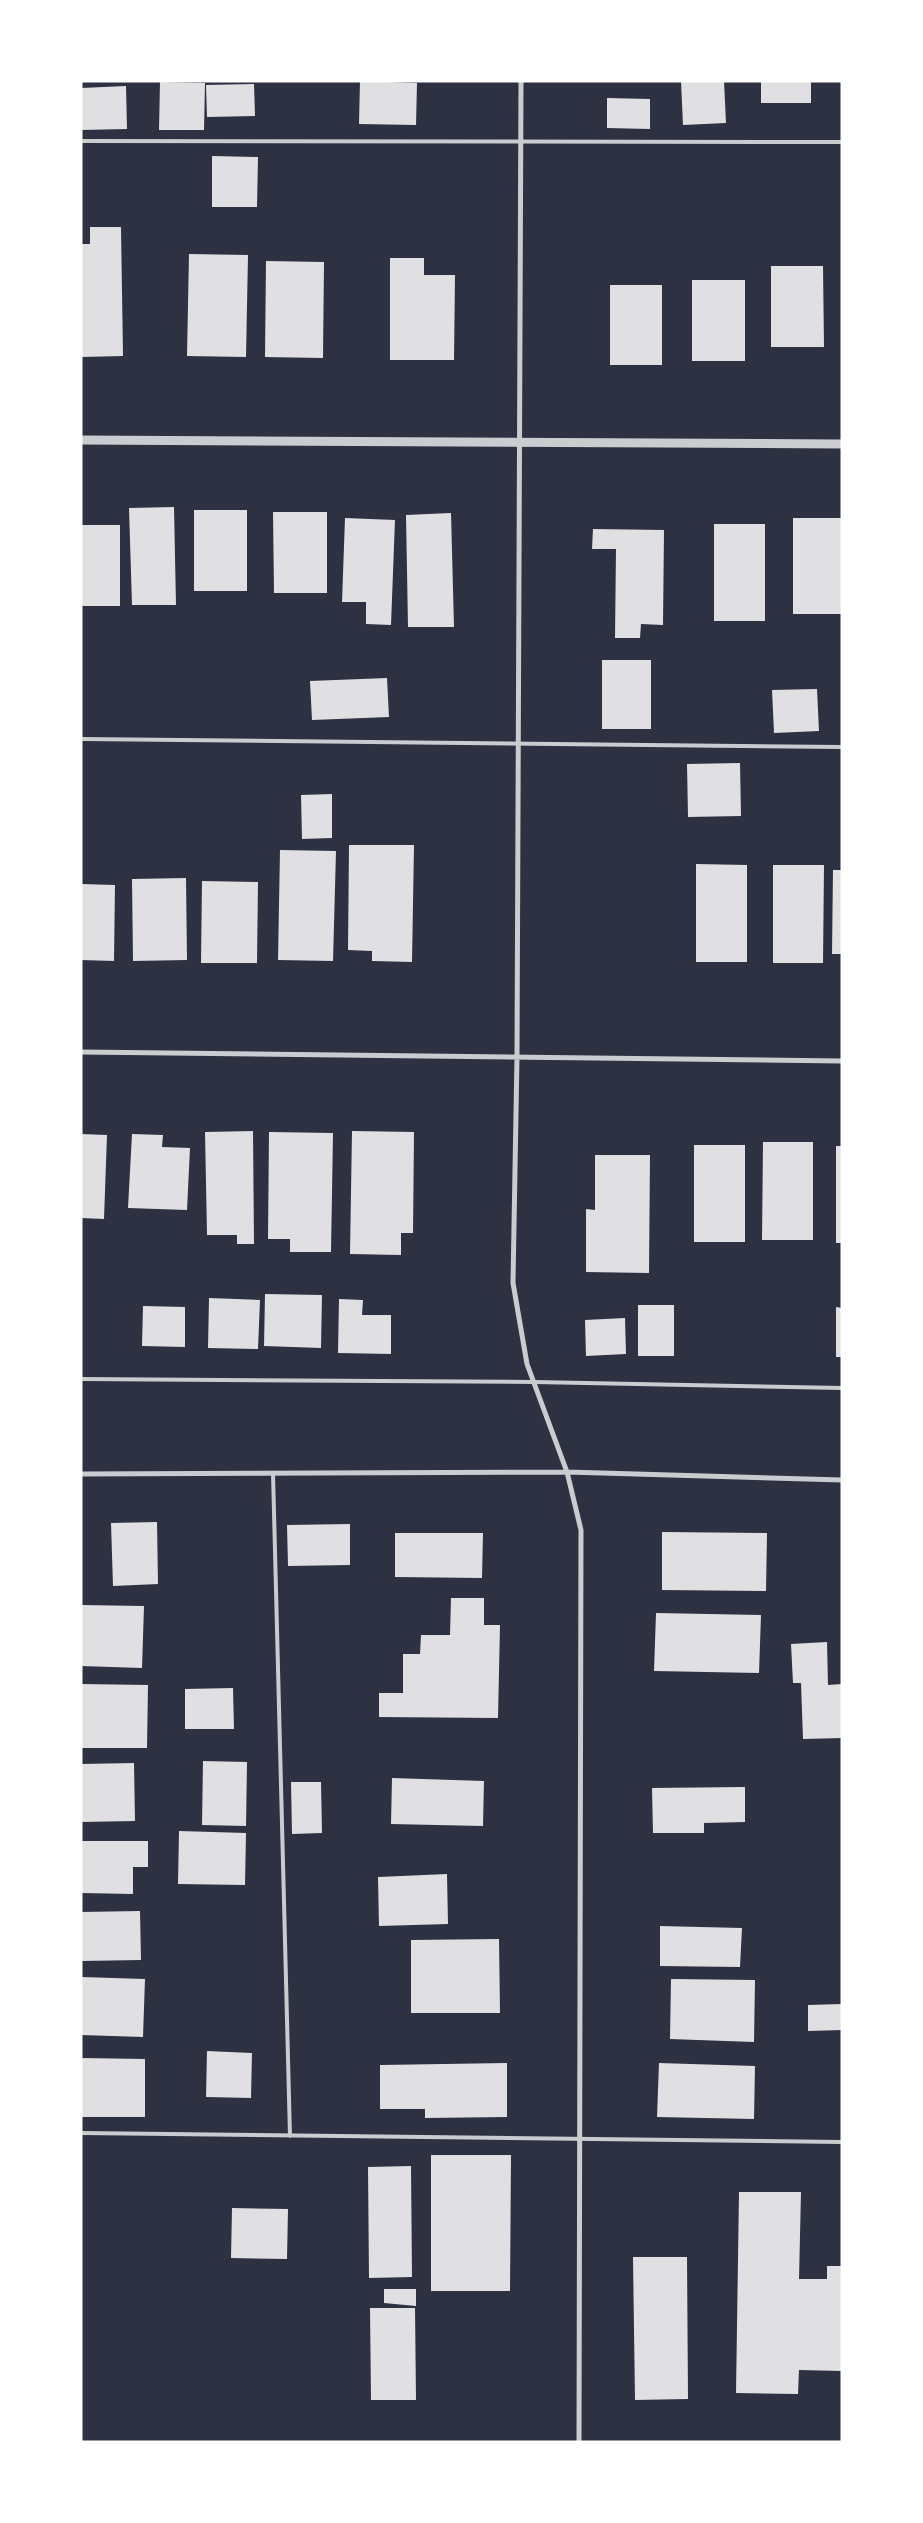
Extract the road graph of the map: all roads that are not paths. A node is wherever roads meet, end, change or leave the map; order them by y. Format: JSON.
{"nodes":[{"id":1,"x":521,"y":81,"type":"edge"},
{"id":2,"x":81,"y":141,"type":"edge"},
{"id":3,"x":520,"y":142,"type":"junction"},
{"id":4,"x":842,"y":142,"type":"edge"},
{"id":5,"x":81,"y":440,"type":"edge"},
{"id":6,"x":518,"y":442,"type":"junction"},
{"id":7,"x":842,"y":444,"type":"edge"},
{"id":8,"x":81,"y":739,"type":"edge"},
{"id":9,"x":517,"y":743,"type":"junction"},
{"id":10,"x":842,"y":747,"type":"edge"},
{"id":11,"x":81,"y":1052,"type":"edge"},
{"id":12,"x":517,"y":1057,"type":"junction"},
{"id":13,"x":842,"y":1061,"type":"edge"},
{"id":14,"x":81,"y":1379,"type":"edge"},
{"id":15,"x":534,"y":1382,"type":"junction"},
{"id":16,"x":842,"y":1388,"type":"edge"},
{"id":17,"x":567,"y":1472,"type":"junction"},
{"id":18,"x":274,"y":1473,"type":"junction"},
{"id":19,"x":81,"y":1474,"type":"edge"},
{"id":20,"x":842,"y":1480,"type":"edge"},
{"id":21,"x":81,"y":2133,"type":"edge"},
{"id":22,"x":290,"y":2136,"type":"junction"},
{"id":23,"x":580,"y":2138,"type":"junction"},
{"id":24,"x":842,"y":2142,"type":"edge"},
{"id":25,"x":580,"y":2442,"type":"edge"}],
"edges":[{"from":1,"to":3,"type":"street"},
{"from":2,"to":3,"type":"lane"},
{"from":3,"to":4,"type":"lane"},
{"from":3,"to":6,"type":"street"},
{"from":5,"to":6,"type":"street"},
{"from":6,"to":7,"type":"street"},
{"from":6,"to":9,"type":"street"},
{"from":8,"to":9,"type":"lane"},
{"from":9,"to":10,"type":"lane"},
{"from":9,"to":12,"type":"street"},
{"from":11,"to":12,"type":"street"},
{"from":12,"to":13,"type":"street"},
{"from":12,"to":15,"type":"street"},
{"from":14,"to":15,"type":"lane"},
{"from":15,"to":16,"type":"lane"},
{"from":15,"to":17,"type":"street"},
{"from":17,"to":18,"type":"street"},
{"from":17,"to":20,"type":"street"},
{"from":17,"to":23,"type":"street"},
{"from":18,"to":19,"type":"street"},
{"from":18,"to":22,"type":"lane"},
{"from":21,"to":22,"type":"lane"},
{"from":22,"to":23,"type":"lane"},
{"from":23,"to":24,"type":"lane"},
{"from":23,"to":25,"type":"street"}]}
